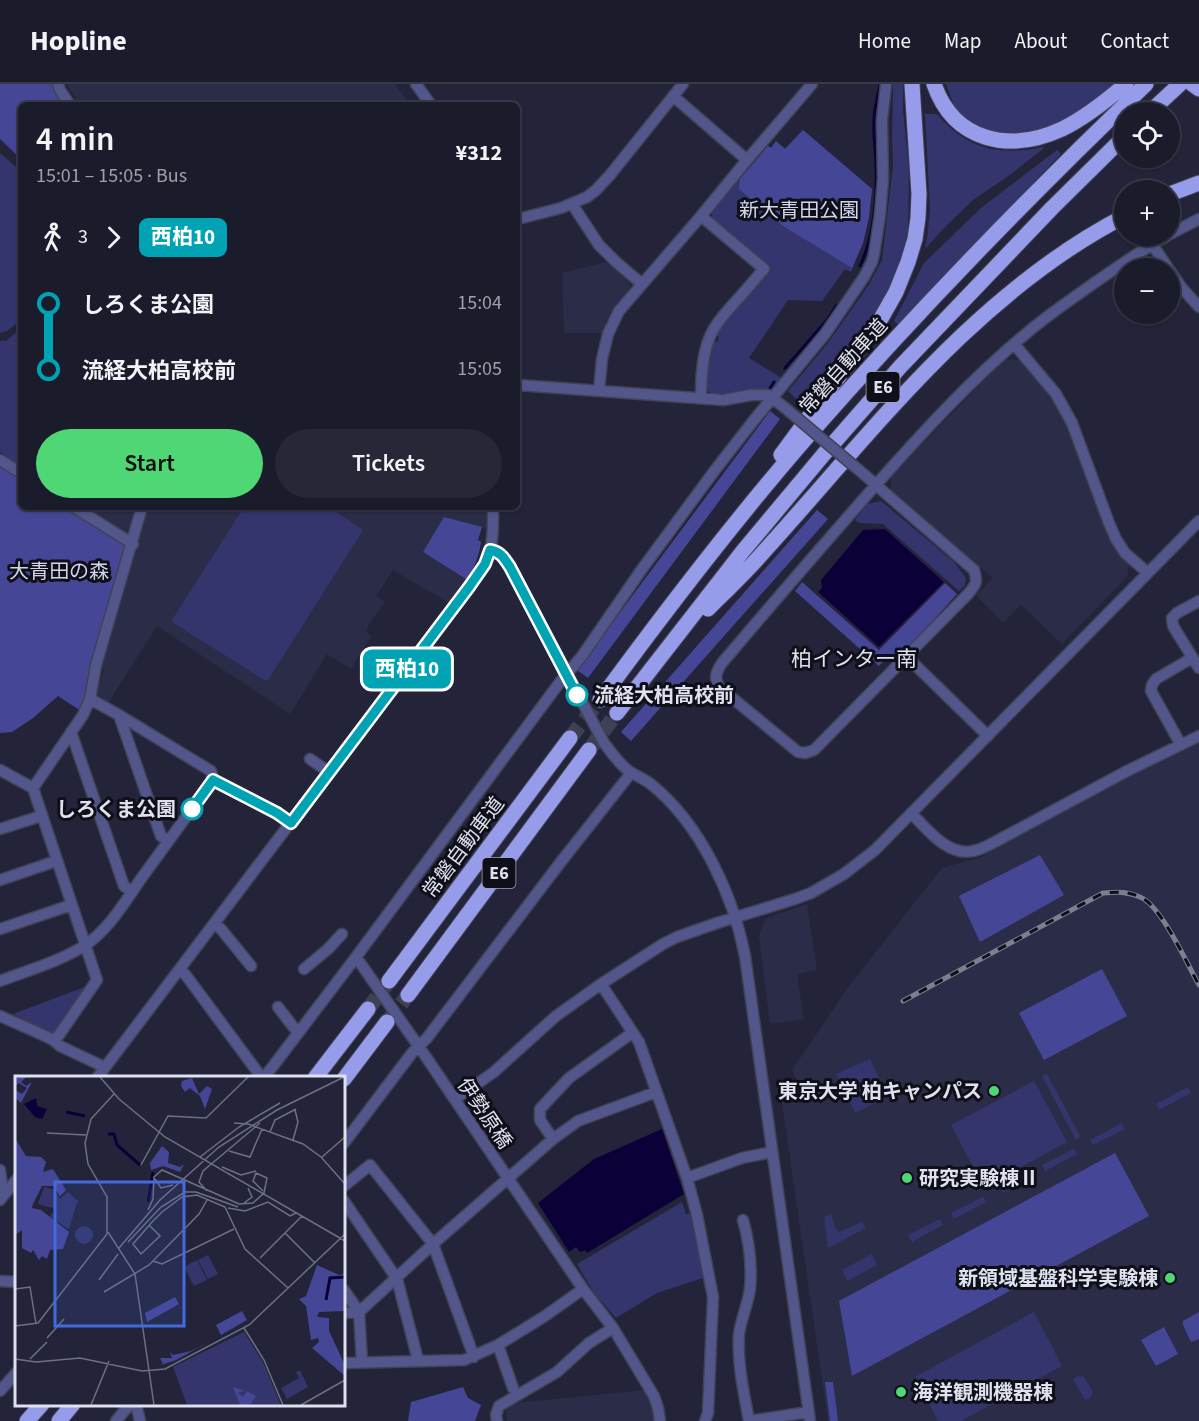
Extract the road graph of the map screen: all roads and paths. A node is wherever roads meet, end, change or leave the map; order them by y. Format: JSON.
{"nodes":[{"id":1,"x":58,"y":84,"type":"edge"},
{"id":2,"x":416,"y":84,"type":"edge"},
{"id":3,"x":683,"y":84,"type":"edge"},
{"id":4,"x":812,"y":84,"type":"edge"},
{"id":5,"x":886,"y":84,"type":"edge"},
{"id":6,"x":912,"y":84,"type":"edge"},
{"id":7,"x":934,"y":84,"type":"edge"},
{"id":8,"x":1126,"y":84,"type":"edge"},
{"id":9,"x":1146,"y":84,"type":"edge"},
{"id":10,"x":1180,"y":84,"type":"edge"},
{"id":11,"x":1192,"y":84,"type":"edge"},
{"id":12,"x":1199,"y":89,"type":"edge"},
{"id":13,"x":672,"y":96,"type":"junction"},
{"id":14,"x":68,"y":102,"type":"edge"},
{"id":15,"x":429,"y":102,"type":"edge"},
{"id":16,"x":1161,"y":102,"type":"edge"},
{"id":17,"x":1114,"y":147,"type":"edge"},
{"id":18,"x":747,"y":160,"type":"junction"},
{"id":19,"x":1199,"y":183,"type":"edge"},
{"id":20,"x":1180,"y":190,"type":"edge"},
{"id":21,"x":572,"y":204,"type":"junction"},
{"id":22,"x":701,"y":216,"type":"junction"},
{"id":23,"x":520,"y":218,"type":"edge"},
{"id":24,"x":1199,"y":219,"type":"edge"},
{"id":25,"x":1114,"y":222,"type":"edge"},
{"id":26,"x":1180,"y":229,"type":"edge"},
{"id":27,"x":1149,"y":246,"type":"edge"},
{"id":28,"x":642,"y":284,"type":"junction"},
{"id":29,"x":1180,"y":286,"type":"edge"},
{"id":30,"x":1199,"y":307,"type":"edge"},
{"id":31,"x":1014,"y":344,"type":"junction"},
{"id":32,"x":520,"y":386,"type":"edge"},
{"id":33,"x":599,"y":391,"type":"junction"},
{"id":34,"x":773,"y":397,"type":"junction"},
{"id":35,"x":701,"y":398,"type":"junction"},
{"id":36,"x":0,"y":460,"type":"edge"},
{"id":37,"x":18,"y":471,"type":"edge"},
{"id":38,"x":876,"y":485,"type":"junction"},
{"id":39,"x":79,"y":510,"type":"edge"},
{"id":40,"x":141,"y":510,"type":"edge"},
{"id":41,"x":493,"y":510,"type":"edge"},
{"id":42,"x":1199,"y":521,"type":"edge"},
{"id":43,"x":133,"y":544,"type":"junction"},
{"id":44,"x":490,"y":550,"type":"junction"},
{"id":45,"x":702,"y":564,"type":"junction"},
{"id":46,"x":1148,"y":573,"type":"junction"},
{"id":47,"x":1199,"y":601,"type":"edge"},
{"id":48,"x":661,"y":655,"type":"junction"},
{"id":49,"x":907,"y":657,"type":"junction"},
{"id":50,"x":1196,"y":663,"type":"edge"},
{"id":51,"x":567,"y":674,"type":"junction"},
{"id":52,"x":90,"y":699,"type":"junction"},
{"id":53,"x":600,"y":700,"type":"tunnel mouth"},
{"id":54,"x":617,"y":713,"type":"tunnel mouth"},
{"id":55,"x":119,"y":715,"type":"junction"},
{"id":56,"x":71,"y":732,"type":"junction"},
{"id":57,"x":988,"y":736,"type":"junction"},
{"id":58,"x":1199,"y":736,"type":"edge"},
{"id":59,"x":570,"y":738,"type":"tunnel mouth"},
{"id":60,"x":1181,"y":745,"type":"junction"},
{"id":61,"x":589,"y":750,"type":"tunnel mouth"},
{"id":62,"x":310,"y":759,"type":"dead end"},
{"id":63,"x":0,"y":770,"type":"edge"},
{"id":64,"x":329,"y":772,"type":"junction"},
{"id":65,"x":631,"y":773,"type":"junction"},
{"id":66,"x":213,"y":780,"type":"junction"},
{"id":67,"x":33,"y":788,"type":"junction"},
{"id":68,"x":911,"y":813,"type":"junction"},
{"id":69,"x":41,"y":816,"type":"junction"},
{"id":70,"x":291,"y":823,"type":"junction"},
{"id":71,"x":0,"y":829,"type":"edge"},
{"id":72,"x":168,"y":841,"type":"junction"},
{"id":73,"x":56,"y":861,"type":"junction"},
{"id":74,"x":0,"y":880,"type":"edge"},
{"id":75,"x":132,"y":892,"type":"junction"},
{"id":76,"x":71,"y":905,"type":"junction"},
{"id":77,"x":735,"y":917,"type":"junction"},
{"id":78,"x":215,"y":924,"type":"junction"},
{"id":79,"x":0,"y":929,"type":"edge"},
{"id":80,"x":342,"y":934,"type":"dead end"},
{"id":81,"x":86,"y":945,"type":"junction"},
{"id":82,"x":356,"y":957,"type":"junction"},
{"id":83,"x":251,"y":966,"type":"dead end"},
{"id":84,"x":304,"y":969,"type":"dead end"},
{"id":85,"x":180,"y":970,"type":"junction"},
{"id":86,"x":0,"y":981,"type":"edge"},
{"id":87,"x":389,"y":981,"type":"tunnel mouth"},
{"id":88,"x":601,"y":984,"type":"junction"},
{"id":89,"x":408,"y":995,"type":"tunnel mouth"},
{"id":90,"x":278,"y":1007,"type":"dead end"},
{"id":91,"x":368,"y":1008,"type":"tunnel mouth"},
{"id":92,"x":0,"y":1017,"type":"edge"},
{"id":93,"x":387,"y":1022,"type":"tunnel mouth"},
{"id":94,"x":298,"y":1033,"type":"junction"},
{"id":95,"x":632,"y":1033,"type":"junction"},
{"id":96,"x":53,"y":1040,"type":"junction"},
{"id":97,"x":419,"y":1046,"type":"junction"},
{"id":98,"x":101,"y":1073,"type":"edge"},
{"id":99,"x":262,"y":1076,"type":"edge"},
{"id":100,"x":264,"y":1076,"type":"edge"},
{"id":101,"x":316,"y":1076,"type":"edge"},
{"id":102,"x":345,"y":1078,"type":"edge"},
{"id":103,"x":656,"y":1092,"type":"junction"},
{"id":104,"x":454,"y":1099,"type":"junction"},
{"id":105,"x":553,"y":1139,"type":"junction"},
{"id":106,"x":345,"y":1142,"type":"edge"},
{"id":107,"x":772,"y":1152,"type":"junction"},
{"id":108,"x":0,"y":1170,"type":"edge"},
{"id":109,"x":687,"y":1178,"type":"junction"},
{"id":110,"x":508,"y":1179,"type":"junction"},
{"id":111,"x":15,"y":1181,"type":"edge"},
{"id":112,"x":345,"y":1185,"type":"edge"},
{"id":113,"x":8,"y":1190,"type":"junction"},
{"id":114,"x":0,"y":1200,"type":"edge"},
{"id":115,"x":345,"y":1202,"type":"edge"},
{"id":116,"x":743,"y":1220,"type":"dead end"},
{"id":117,"x":434,"y":1244,"type":"junction"},
{"id":118,"x":396,"y":1279,"type":"junction"},
{"id":119,"x":0,"y":1281,"type":"edge"},
{"id":120,"x":15,"y":1282,"type":"edge"},
{"id":121,"x":583,"y":1289,"type":"junction"},
{"id":122,"x":345,"y":1291,"type":"edge"},
{"id":123,"x":359,"y":1312,"type":"junction"},
{"id":124,"x":345,"y":1314,"type":"edge"},
{"id":125,"x":613,"y":1328,"type":"junction"},
{"id":126,"x":498,"y":1345,"type":"junction"},
{"id":127,"x":474,"y":1357,"type":"junction"},
{"id":128,"x":418,"y":1360,"type":"junction"},
{"id":129,"x":362,"y":1362,"type":"junction"},
{"id":130,"x":345,"y":1363,"type":"edge"},
{"id":131,"x":15,"y":1374,"type":"edge"},
{"id":132,"x":513,"y":1388,"type":"dead end"},
{"id":133,"x":0,"y":1391,"type":"edge"},
{"id":134,"x":40,"y":1406,"type":"edge"},
{"id":135,"x":71,"y":1406,"type":"edge"},
{"id":136,"x":128,"y":1406,"type":"edge"},
{"id":137,"x":136,"y":1406,"type":"edge"},
{"id":138,"x":809,"y":1416,"type":"edge"},
{"id":139,"x":27,"y":1421,"type":"edge"},
{"id":140,"x":59,"y":1421,"type":"edge"},
{"id":141,"x":116,"y":1421,"type":"edge"},
{"id":142,"x":140,"y":1421,"type":"edge"},
{"id":143,"x":497,"y":1421,"type":"edge"},
{"id":144,"x":660,"y":1421,"type":"edge"},
{"id":145,"x":705,"y":1421,"type":"edge"}],
"edges":[{"from":1,"to":14,"type":"street"},
{"from":2,"to":15,"type":"street"},
{"from":3,"to":13,"type":"street"},
{"from":4,"to":18,"type":"street"},
{"from":5,"to":34,"type":"street"},
{"from":6,"to":45,"type":"highway"},
{"from":7,"to":8,"type":"highway"},
{"from":9,"to":45,"type":"highway","name":"常磐自動車道","number":"E6"},
{"from":10,"to":16,"type":"highway"},
{"from":11,"to":12,"type":"highway"},
{"from":13,"to":18,"type":"street"},
{"from":13,"to":21,"type":"street"},
{"from":17,"to":48,"type":"highway","number":"E6"},
{"from":18,"to":22,"type":"street"},
{"from":19,"to":20,"type":"highway"},
{"from":21,"to":23,"type":"street"},
{"from":21,"to":28,"type":"street"},
{"from":22,"to":28,"type":"street"},
{"from":22,"to":35,"type":"street"},
{"from":24,"to":26,"type":"street"},
{"from":25,"to":48,"type":"highway"},
{"from":27,"to":31,"type":"street"},
{"from":28,"to":33,"type":"street"},
{"from":29,"to":30,"type":"street"},
{"from":31,"to":38,"type":"street"},
{"from":31,"to":46,"type":"street"},
{"from":32,"to":33,"type":"street"},
{"from":33,"to":35,"type":"street"},
{"from":34,"to":35,"type":"street"},
{"from":34,"to":38,"type":"street","bridge":true},
{"from":34,"to":51,"type":"street"},
{"from":36,"to":37,"type":"street"},
{"from":38,"to":49,"type":"street"},
{"from":38,"to":49,"type":"street"},
{"from":39,"to":43,"type":"street"},
{"from":40,"to":43,"type":"street"},
{"from":41,"to":44,"type":"street"},
{"from":42,"to":46,"type":"street"},
{"from":43,"to":52,"type":"street"},
{"from":44,"to":51,"type":"street"},
{"from":44,"to":64,"type":"street"},
{"from":45,"to":53,"type":"highway","name":"常磐自動車道","number":"E6"},
{"from":46,"to":57,"type":"street"},
{"from":47,"to":50,"type":"street"},
{"from":48,"to":54,"type":"highway","number":"E6"},
{"from":49,"to":57,"type":"street"},
{"from":50,"to":60,"type":"street"},
{"from":51,"to":65,"type":"street"},
{"from":51,"to":82,"type":"street"},
{"from":52,"to":55,"type":"street"},
{"from":52,"to":56,"type":"street"},
{"from":55,"to":66,"type":"street"},
{"from":55,"to":72,"type":"street"},
{"from":56,"to":67,"type":"street"},
{"from":56,"to":75,"type":"street"},
{"from":57,"to":68,"type":"street"},
{"from":58,"to":60,"type":"street"},
{"from":59,"to":87,"type":"highway","name":"常磐自動車道","number":"E6"},
{"from":60,"to":68,"type":"street"},
{"from":61,"to":89,"type":"highway","number":"E6"},
{"from":62,"to":64,"type":"street"},
{"from":63,"to":67,"type":"street"},
{"from":64,"to":70,"type":"street"},
{"from":65,"to":77,"type":"street"},
{"from":65,"to":97,"type":"street"},
{"from":66,"to":70,"type":"street"},
{"from":66,"to":72,"type":"street"},
{"from":67,"to":69,"type":"street"},
{"from":68,"to":77,"type":"street"},
{"from":69,"to":71,"type":"street"},
{"from":69,"to":73,"type":"street"},
{"from":70,"to":78,"type":"street"},
{"from":72,"to":75,"type":"street"},
{"from":73,"to":74,"type":"street"},
{"from":73,"to":76,"type":"street"},
{"from":75,"to":81,"type":"street"},
{"from":76,"to":79,"type":"street"},
{"from":76,"to":81,"type":"street"},
{"from":77,"to":88,"type":"street"},
{"from":77,"to":107,"type":"street"},
{"from":78,"to":83,"type":"street"},
{"from":78,"to":85,"type":"street"},
{"from":80,"to":84,"type":"street"},
{"from":81,"to":86,"type":"street"},
{"from":81,"to":96,"type":"street"},
{"from":82,"to":94,"type":"street"},
{"from":82,"to":97,"type":"street","name":"伊勢原橋"},
{"from":85,"to":98,"type":"street"},
{"from":85,"to":99,"type":"street"},
{"from":88,"to":95,"type":"street"},
{"from":88,"to":104,"type":"street"},
{"from":90,"to":94,"type":"street"},
{"from":91,"to":101,"type":"highway"},
{"from":92,"to":96,"type":"street"},
{"from":93,"to":102,"type":"highway"},
{"from":94,"to":100,"type":"street"},
{"from":95,"to":103,"type":"street"},
{"from":95,"to":105,"type":"street"},
{"from":96,"to":98,"type":"street"},
{"from":97,"to":104,"type":"street","name":"伊勢原橋"},
{"from":97,"to":106,"type":"street"},
{"from":103,"to":105,"type":"street"},
{"from":103,"to":109,"type":"street"},
{"from":104,"to":110,"type":"street","name":"伊勢原橋"},
{"from":105,"to":110,"type":"street"},
{"from":107,"to":109,"type":"street"},
{"from":107,"to":138,"type":"street"},
{"from":108,"to":113,"type":"street"},
{"from":109,"to":145,"type":"street"},
{"from":110,"to":117,"type":"street"},
{"from":110,"to":121,"type":"street","name":"伊勢原橋"},
{"from":111,"to":113,"type":"street"},
{"from":112,"to":117,"type":"street"},
{"from":113,"to":114,"type":"street"},
{"from":115,"to":118,"type":"street"},
{"from":116,"to":138,"type":"street"},
{"from":117,"to":118,"type":"street"},
{"from":117,"to":127,"type":"street"},
{"from":118,"to":123,"type":"street"},
{"from":118,"to":128,"type":"street"},
{"from":119,"to":120,"type":"street"},
{"from":121,"to":125,"type":"street","name":"伊勢原橋"},
{"from":121,"to":126,"type":"street"},
{"from":122,"to":123,"type":"street"},
{"from":123,"to":124,"type":"street"},
{"from":123,"to":129,"type":"street"},
{"from":125,"to":143,"type":"street"},
{"from":125,"to":144,"type":"street","name":"伊勢原橋"},
{"from":126,"to":127,"type":"street"},
{"from":126,"to":132,"type":"street"},
{"from":127,"to":128,"type":"street"},
{"from":128,"to":129,"type":"street"},
{"from":129,"to":130,"type":"street"},
{"from":131,"to":133,"type":"street"},
{"from":134,"to":139,"type":"highway"},
{"from":135,"to":140,"type":"highway"},
{"from":136,"to":141,"type":"street"},
{"from":137,"to":142,"type":"street"}]}
